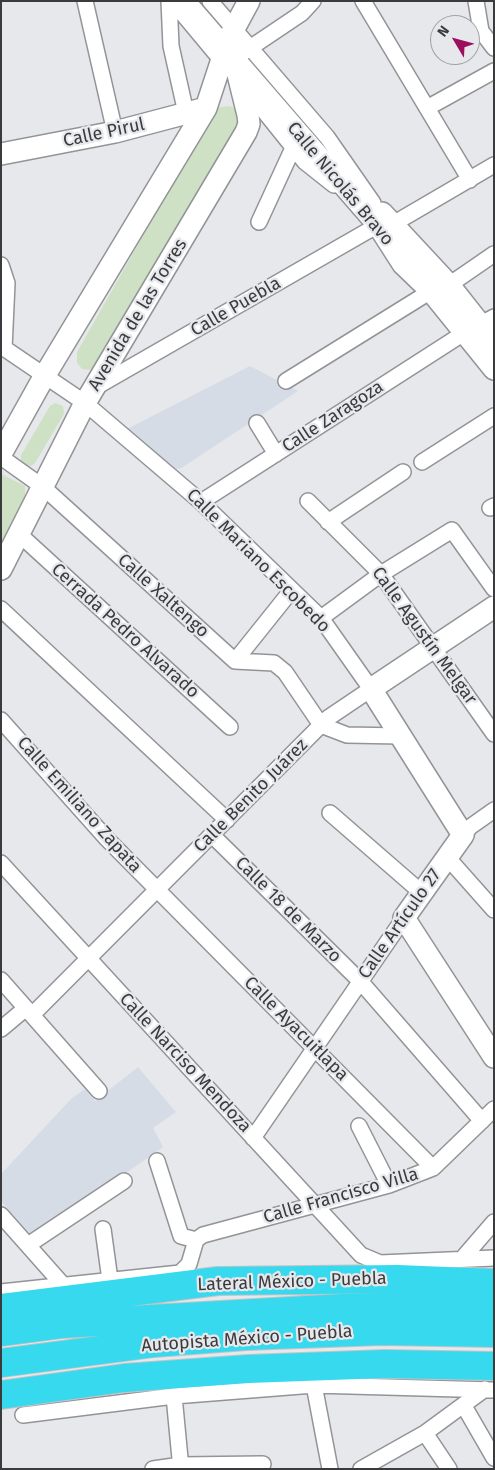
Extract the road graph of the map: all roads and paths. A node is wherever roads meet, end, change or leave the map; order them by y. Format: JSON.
{"nodes":[{"id":1,"x":85,"y":1,"type":"edge"},
{"id":2,"x":170,"y":1,"type":"edge"},
{"id":3,"x":184,"y":1,"type":"edge"},
{"id":4,"x":198,"y":1,"type":"edge"},
{"id":5,"x":210,"y":1,"type":"edge"},
{"id":6,"x":249,"y":1,"type":"edge"},
{"id":7,"x":313,"y":1,"type":"edge"},
{"id":8,"x":363,"y":1,"type":"edge"},
{"id":9,"x":479,"y":2,"type":"edge"},
{"id":10,"x":494,"y":48,"type":"edge"},
{"id":11,"x":233,"y":49,"type":"junction"},
{"id":12,"x":494,"y":71,"type":"edge"},
{"id":13,"x":241,"y":83,"type":"junction"},
{"id":14,"x":206,"y":108,"type":"junction"},
{"id":15,"x":427,"y":108,"type":"junction"},
{"id":16,"x":186,"y":113,"type":"junction"},
{"id":17,"x":115,"y":132,"type":"junction"},
{"id":18,"x":293,"y":148,"type":"junction"},
{"id":19,"x":1,"y":154,"type":"edge"},
{"id":20,"x":494,"y":166,"type":"edge"},
{"id":21,"x":470,"y":180,"type":"junction"},
{"id":22,"x":378,"y":216,"type":"junction"},
{"id":23,"x":260,"y":222,"type":"dead end"},
{"id":24,"x":494,"y":254,"type":"edge"},
{"id":25,"x":1,"y":265,"type":"edge"},
{"id":26,"x":440,"y":288,"type":"junction"},
{"id":27,"x":479,"y":325,"type":"edge"},
{"id":28,"x":494,"y":342,"type":"edge"},
{"id":29,"x":3,"y":348,"type":"edge"},
{"id":30,"x":494,"y":368,"type":"edge"},
{"id":31,"x":45,"y":375,"type":"junction"},
{"id":32,"x":286,"y":381,"type":"dead end"},
{"id":33,"x":90,"y":395,"type":"junction"},
{"id":34,"x":494,"y":416,"type":"edge"},
{"id":35,"x":257,"y":423,"type":"dead end"},
{"id":36,"x":276,"y":454,"type":"junction"},
{"id":37,"x":1,"y":456,"type":"edge"},
{"id":38,"x":422,"y":462,"type":"dead end"},
{"id":39,"x":403,"y":472,"type":"dead end"},
{"id":40,"x":43,"y":487,"type":"junction"},
{"id":41,"x":201,"y":502,"type":"junction"},
{"id":42,"x":308,"y":502,"type":"dead end"},
{"id":43,"x":328,"y":522,"type":"junction"},
{"id":44,"x":19,"y":534,"type":"junction"},
{"id":45,"x":1,"y":569,"type":"edge"},
{"id":46,"x":381,"y":574,"type":"junction"},
{"id":47,"x":494,"y":589,"type":"edge"},
{"id":48,"x":291,"y":591,"type":"junction"},
{"id":49,"x":494,"y":607,"type":"edge"},
{"id":50,"x":1,"y":609,"type":"edge"},
{"id":51,"x":321,"y":618,"type":"junction"},
{"id":52,"x":434,"y":647,"type":"junction"},
{"id":53,"x":235,"y":661,"type":"junction"},
{"id":54,"x":371,"y":688,"type":"junction"},
{"id":55,"x":1,"y":720,"type":"edge"},
{"id":56,"x":321,"y":725,"type":"junction"},
{"id":57,"x":230,"y":727,"type":"dead end"},
{"id":58,"x":494,"y":734,"type":"edge"},
{"id":59,"x":401,"y":736,"type":"junction"},
{"id":60,"x":494,"y":810,"type":"edge"},
{"id":61,"x":330,"y":813,"type":"dead end"},
{"id":62,"x":227,"y":820,"type":"junction"},
{"id":63,"x":212,"y":834,"type":"junction"},
{"id":64,"x":463,"y":835,"type":"junction"},
{"id":65,"x":447,"y":857,"type":"junction"},
{"id":66,"x":1,"y":863,"type":"edge"},
{"id":67,"x":158,"y":890,"type":"junction"},
{"id":68,"x":422,"y":893,"type":"junction"},
{"id":69,"x":488,"y":896,"type":"edge"},
{"id":70,"x":494,"y":910,"type":"edge"},
{"id":71,"x":404,"y":918,"type":"junction"},
{"id":72,"x":88,"y":959,"type":"junction"},
{"id":73,"x":1,"y":980,"type":"edge"},
{"id":74,"x":360,"y":982,"type":"junction"},
{"id":75,"x":29,"y":1011,"type":"junction"},
{"id":76,"x":1,"y":1029,"type":"edge"},
{"id":77,"x":314,"y":1047,"type":"junction"},
{"id":78,"x":494,"y":1057,"type":"edge"},
{"id":79,"x":99,"y":1092,"type":"dead end"},
{"id":80,"x":494,"y":1109,"type":"edge"},
{"id":81,"x":482,"y":1121,"type":"junction"},
{"id":82,"x":359,"y":1126,"type":"dead end"},
{"id":83,"x":253,"y":1138,"type":"junction"},
{"id":84,"x":157,"y":1161,"type":"dead end"},
{"id":85,"x":433,"y":1168,"type":"junction"},
{"id":86,"x":124,"y":1181,"type":"dead end"},
{"id":87,"x":389,"y":1185,"type":"junction"},
{"id":88,"x":314,"y":1204,"type":"junction"},
{"id":89,"x":1,"y":1215,"type":"edge"},
{"id":90,"x":494,"y":1222,"type":"edge"},
{"id":91,"x":104,"y":1229,"type":"dead end"},
{"id":92,"x":196,"y":1240,"type":"junction"},
{"id":93,"x":28,"y":1245,"type":"junction"},
{"id":94,"x":494,"y":1258,"type":"edge"},
{"id":95,"x":462,"y":1259,"type":"junction"},
{"id":96,"x":369,"y":1270,"type":"junction"},
{"id":97,"x":110,"y":1280,"type":"junction"},
{"id":98,"x":494,"y":1283,"type":"edge"},
{"id":99,"x":63,"y":1285,"type":"junction"},
{"id":100,"x":1,"y":1292,"type":"edge"},
{"id":101,"x":494,"y":1305,"type":"edge"},
{"id":102,"x":1,"y":1308,"type":"edge"},
{"id":103,"x":1,"y":1332,"type":"edge"},
{"id":104,"x":494,"y":1333,"type":"edge"},
{"id":105,"x":1,"y":1363,"type":"edge"},
{"id":106,"x":491,"y":1382,"type":"edge"},
{"id":107,"x":314,"y":1385,"type":"junction"},
{"id":108,"x":1,"y":1395,"type":"edge"},
{"id":109,"x":174,"y":1396,"type":"junction"},
{"id":110,"x":464,"y":1406,"type":"junction"},
{"id":111,"x":23,"y":1415,"type":"dead end"},
{"id":112,"x":425,"y":1433,"type":"junction"},
{"id":113,"x":494,"y":1458,"type":"edge"},
{"id":114,"x":263,"y":1464,"type":"dead end"},
{"id":115,"x":181,"y":1467,"type":"edge"},
{"id":116,"x":152,"y":1469,"type":"edge"},
{"id":117,"x":330,"y":1469,"type":"edge"},
{"id":118,"x":361,"y":1469,"type":"edge"},
{"id":119,"x":448,"y":1469,"type":"edge"}],
"edges":[{"from":1,"to":17,"type":"street"},
{"from":2,"to":11,"type":"street"},
{"from":2,"to":16,"type":"street"},
{"from":3,"to":11,"type":"main road","name":"Calle Nicolás Bravo"},
{"from":4,"to":11,"type":"main road","name":"Calle Nicolás Bravo"},
{"from":5,"to":11,"type":"street"},
{"from":6,"to":11,"type":"main road"},
{"from":7,"to":11,"type":"street"},
{"from":8,"to":15,"type":"street"},
{"from":9,"to":10,"type":"street"},
{"from":11,"to":13,"type":"main road","name":"Avenida de las Torres"},
{"from":11,"to":14,"type":"main road"},
{"from":11,"to":22,"type":"main road","name":"Calle Nicolás Bravo"},
{"from":12,"to":15,"type":"street"},
{"from":13,"to":18,"type":"street"},
{"from":13,"to":33,"type":"main road","name":"Avenida de las Torres"},
{"from":14,"to":16,"type":"main road","name":"Calle Pirul"},
{"from":14,"to":31,"type":"main road"},
{"from":15,"to":21,"type":"street"},
{"from":16,"to":17,"type":"main road","name":"Calle Pirul"},
{"from":17,"to":19,"type":"main road","name":"Calle Pirul"},
{"from":18,"to":22,"type":"street"},
{"from":18,"to":23,"type":"street"},
{"from":20,"to":21,"type":"street","name":"Calle Puebla"},
{"from":21,"to":22,"type":"street","name":"Calle Puebla"},
{"from":22,"to":26,"type":"main road","name":"Calle Nicolás Bravo"},
{"from":22,"to":33,"type":"street","name":"Calle Puebla"},
{"from":24,"to":26,"type":"street"},
{"from":25,"to":29,"type":"street"},
{"from":26,"to":27,"type":"main road","name":"Calle Nicolás Bravo"},
{"from":26,"to":32,"type":"street"},
{"from":27,"to":28,"type":"main road","name":"Calle Nicolás Bravo"},
{"from":27,"to":30,"type":"main road","name":"Calle Nicolás Bravo"},
{"from":27,"to":36,"type":"street","name":"Calle Zaragoza"},
{"from":29,"to":31,"type":"street","name":"Calle Mariano Escobedo"},
{"from":31,"to":33,"type":"street","name":"Calle Mariano Escobedo"},
{"from":31,"to":37,"type":"main road"},
{"from":33,"to":40,"type":"main road","name":"Avenida de las Torres"},
{"from":33,"to":41,"type":"street","name":"Calle Mariano Escobedo"},
{"from":34,"to":38,"type":"street"},
{"from":35,"to":36,"type":"street"},
{"from":36,"to":41,"type":"street","name":"Calle Zaragoza"},
{"from":37,"to":40,"type":"street","name":"Calle Xaltengo"},
{"from":39,"to":43,"type":"street"},
{"from":40,"to":44,"type":"main road","name":"Avenida de las Torres"},
{"from":40,"to":53,"type":"street","name":"Calle Xaltengo"},
{"from":41,"to":48,"type":"street","name":"Calle Mariano Escobedo"},
{"from":42,"to":43,"type":"street","name":"Calle Agustín Melgar"},
{"from":43,"to":46,"type":"street","name":"Calle Agustín Melgar"},
{"from":44,"to":45,"type":"main road","name":"Avenida de las Torres"},
{"from":44,"to":57,"type":"street","name":"Cerrada Pedro Alvarado"},
{"from":46,"to":47,"type":"street"},
{"from":46,"to":51,"type":"street"},
{"from":46,"to":52,"type":"street","name":"Calle Agustín Melgar"},
{"from":48,"to":51,"type":"street","name":"Calle Mariano Escobedo"},
{"from":48,"to":53,"type":"street"},
{"from":49,"to":52,"type":"main road","name":"Calle Benito Juárez"},
{"from":50,"to":62,"type":"street"},
{"from":51,"to":54,"type":"street","name":"Calle Mariano Escobedo"},
{"from":52,"to":54,"type":"main road","name":"Calle Benito Juárez"},
{"from":52,"to":58,"type":"street","name":"Calle Agustín Melgar"},
{"from":53,"to":56,"type":"street"},
{"from":54,"to":56,"type":"street","name":"Calle Benito Juárez"},
{"from":54,"to":59,"type":"main road","name":"Calle Mariano Escobedo"},
{"from":55,"to":67,"type":"street","name":"Calle Emiliano Zapata"},
{"from":56,"to":59,"type":"street"},
{"from":56,"to":62,"type":"street","name":"Calle Benito Juárez"},
{"from":59,"to":64,"type":"main road","name":"Calle Mariano Escobedo"},
{"from":60,"to":64,"type":"street","name":"Calle Artículo 27"},
{"from":61,"to":68,"type":"street"},
{"from":62,"to":63,"type":"street","name":"Calle Benito Juárez"},
{"from":63,"to":67,"type":"street","name":"Calle Benito Juárez"},
{"from":63,"to":74,"type":"street","name":"Calle 18 de Marzo"},
{"from":64,"to":65,"type":"main road","name":"Calle Artículo 27"},
{"from":65,"to":68,"type":"main road","name":"Calle Artículo 27"},
{"from":65,"to":69,"type":"street"},
{"from":66,"to":72,"type":"street","name":"Calle Narciso Mendoza"},
{"from":67,"to":72,"type":"street","name":"Calle Benito Juárez"},
{"from":67,"to":77,"type":"street","name":"Calle Ayacuitlapa"},
{"from":68,"to":71,"type":"main road","name":"Calle Artículo 27"},
{"from":69,"to":70,"type":"street"},
{"from":71,"to":74,"type":"street","name":"Calle Artículo 27"},
{"from":71,"to":78,"type":"main road"},
{"from":72,"to":75,"type":"street","name":"Calle Benito Juárez"},
{"from":72,"to":83,"type":"street","name":"Calle Narciso Mendoza"},
{"from":73,"to":75,"type":"street"},
{"from":74,"to":77,"type":"street","name":"Calle Artículo 27"},
{"from":74,"to":81,"type":"street","name":"Calle 18 de Marzo"},
{"from":75,"to":76,"type":"street","name":"Calle Benito Juárez"},
{"from":75,"to":79,"type":"street"},
{"from":77,"to":83,"type":"street","name":"Calle Artículo 27"},
{"from":77,"to":85,"type":"street","name":"Calle Ayacuitlapa"},
{"from":80,"to":81,"type":"street","name":"Calle Francisco Villa"},
{"from":81,"to":85,"type":"street","name":"Calle Francisco Villa"},
{"from":82,"to":87,"type":"street"},
{"from":83,"to":88,"type":"street","name":"Calle Narciso Mendoza"},
{"from":84,"to":92,"type":"street"},
{"from":85,"to":87,"type":"street","name":"Calle Francisco Villa"},
{"from":86,"to":93,"type":"street"},
{"from":87,"to":88,"type":"street","name":"Calle Francisco Villa"},
{"from":88,"to":92,"type":"street","name":"Calle Francisco Villa"},
{"from":88,"to":96,"type":"street","name":"Calle Narciso Mendoza"},
{"from":89,"to":93,"type":"street"},
{"from":90,"to":95,"type":"street"},
{"from":91,"to":97,"type":"street"},
{"from":92,"to":97,"type":"street"},
{"from":93,"to":99,"type":"street"},
{"from":94,"to":95,"type":"street"},
{"from":95,"to":96,"type":"street"},
{"from":96,"to":98,"type":"highway","name":"Lateral México - Puebla"},
{"from":96,"to":102,"type":"highway","name":"Lateral México - Puebla"},
{"from":97,"to":99,"type":"street"},
{"from":99,"to":100,"type":"street"},
{"from":101,"to":103,"type":"highway","name":"Autopista México - Puebla"},
{"from":104,"to":105,"type":"highway","name":"Autopista México - Puebla"},
{"from":106,"to":107,"type":"street"},
{"from":106,"to":108,"type":"highway"},
{"from":106,"to":110,"type":"street"},
{"from":107,"to":109,"type":"street"},
{"from":107,"to":117,"type":"street"},
{"from":109,"to":111,"type":"street"},
{"from":109,"to":115,"type":"street"},
{"from":110,"to":112,"type":"street"},
{"from":110,"to":113,"type":"street"},
{"from":112,"to":118,"type":"street"},
{"from":112,"to":119,"type":"street"},
{"from":114,"to":115,"type":"street"},
{"from":115,"to":116,"type":"street"}]}
